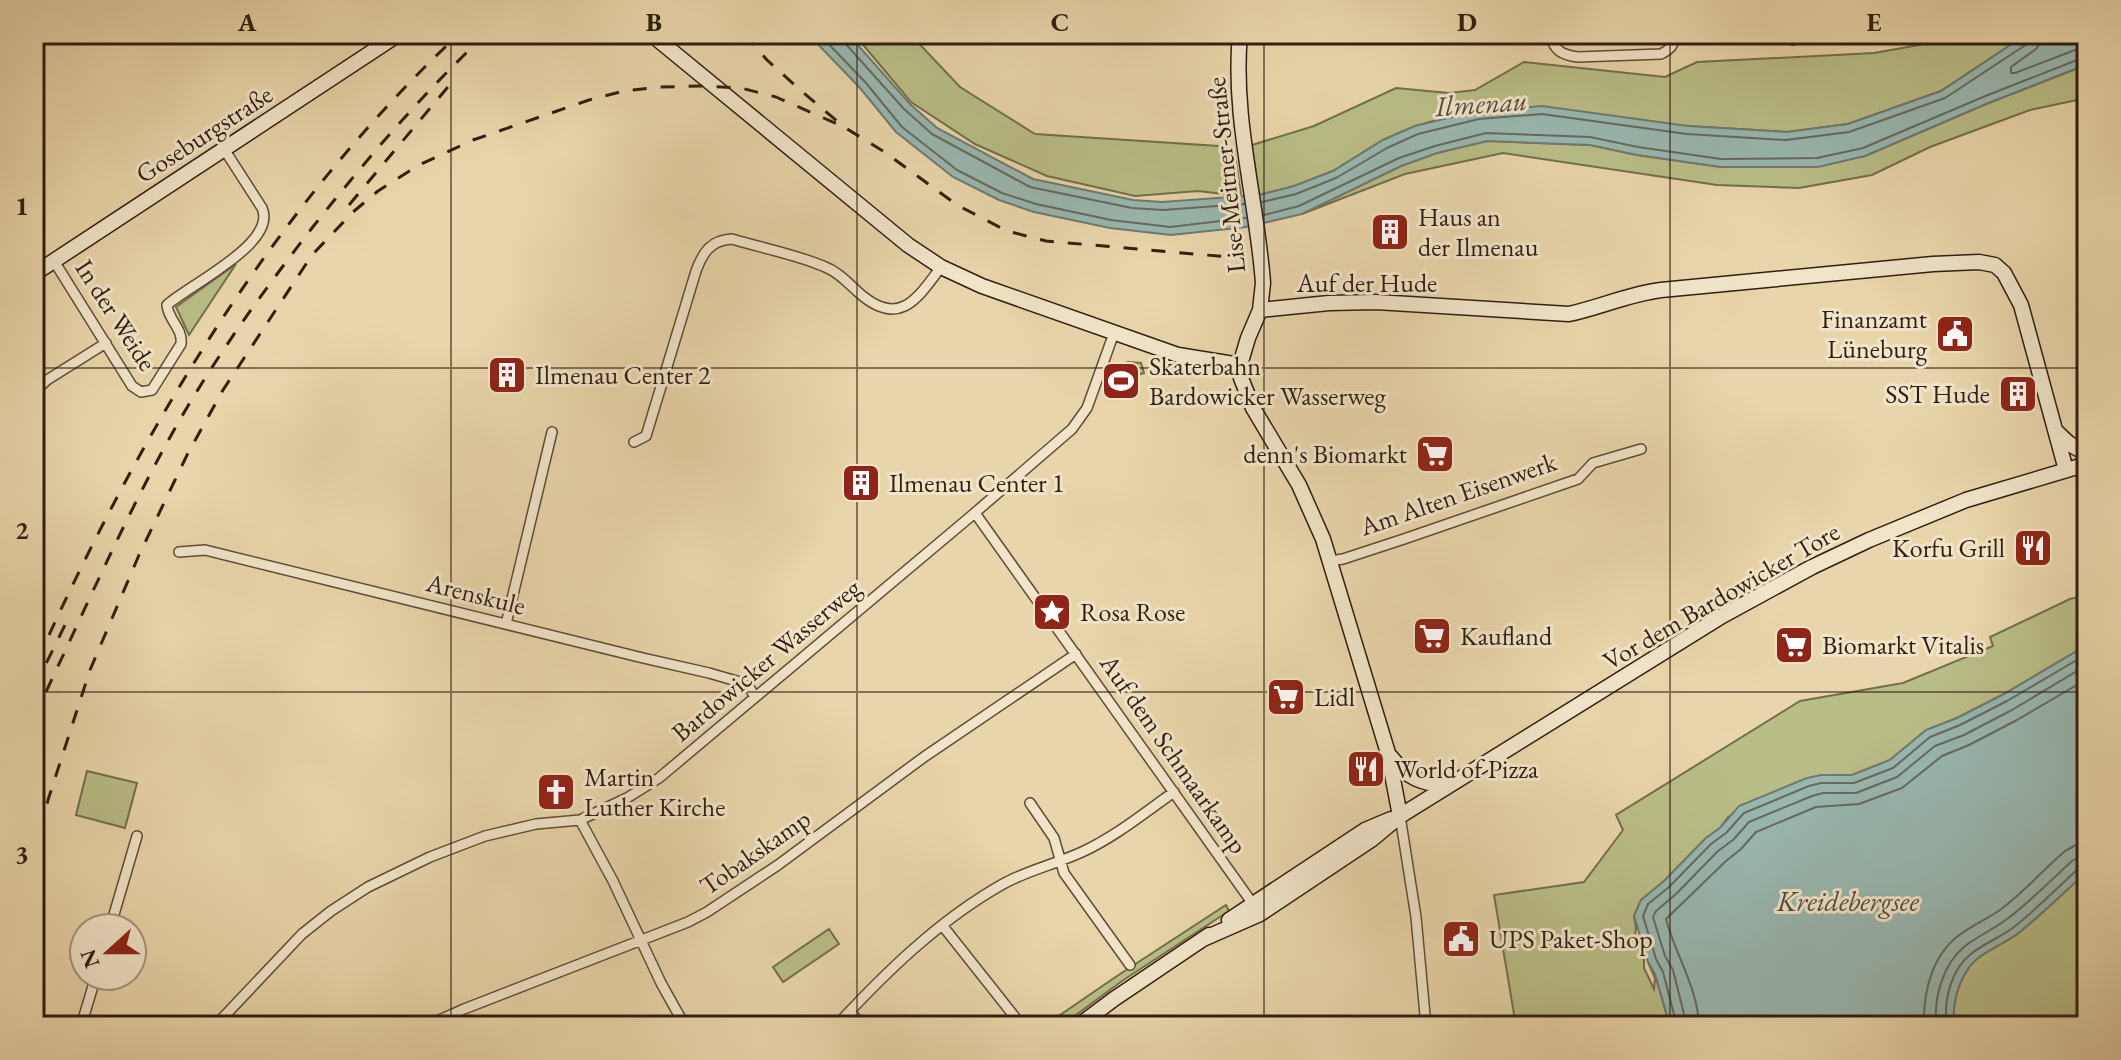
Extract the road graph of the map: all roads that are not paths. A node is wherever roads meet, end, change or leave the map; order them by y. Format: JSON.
{"nodes":[{"id":1,"x":399,"y":34,"type":"edge"},
{"id":2,"x":651,"y":34,"type":"edge"},
{"id":3,"x":1240,"y":34,"type":"edge"},
{"id":4,"x":1550,"y":34,"type":"edge"},
{"id":5,"x":1675,"y":34,"type":"edge"},
{"id":6,"x":224,"y":149,"type":"junction"},
{"id":7,"x":54,"y":261,"type":"junction"},
{"id":8,"x":941,"y":267,"type":"junction"},
{"id":9,"x":34,"y":274,"type":"edge"},
{"id":10,"x":1260,"y":310,"type":"junction"},
{"id":11,"x":1114,"y":333,"type":"junction"},
{"id":12,"x":106,"y":343,"type":"junction"},
{"id":13,"x":1240,"y":365,"type":"junction"},
{"id":14,"x":34,"y":392,"type":"edge"},
{"id":15,"x":2055,"y":430,"type":"junction"},
{"id":16,"x":552,"y":432,"type":"dead end"},
{"id":17,"x":634,"y":442,"type":"dead end"},
{"id":18,"x":1641,"y":449,"type":"dead end"},
{"id":19,"x":2087,"y":452,"type":"edge"},
{"id":20,"x":2087,"y":464,"type":"edge"},
{"id":21,"x":2066,"y":470,"type":"junction"},
{"id":22,"x":975,"y":513,"type":"junction"},
{"id":23,"x":179,"y":552,"type":"dead end"},
{"id":24,"x":1330,"y":561,"type":"junction"},
{"id":25,"x":506,"y":624,"type":"junction"},
{"id":26,"x":1076,"y":654,"type":"junction"},
{"id":27,"x":755,"y":697,"type":"junction"},
{"id":28,"x":1388,"y":753,"type":"junction"},
{"id":29,"x":1448,"y":786,"type":"junction"},
{"id":30,"x":1174,"y":792,"type":"junction"},
{"id":31,"x":1030,"y":803,"type":"dead end"},
{"id":32,"x":1400,"y":816,"type":"junction"},
{"id":33,"x":580,"y":820,"type":"junction"},
{"id":34,"x":137,"y":836,"type":"dead end"},
{"id":35,"x":1061,"y":860,"type":"junction"},
{"id":36,"x":1253,"y":904,"type":"junction"},
{"id":37,"x":115,"y":912,"type":"edge"},
{"id":38,"x":942,"y":925,"type":"junction"},
{"id":39,"x":1203,"y":939,"type":"junction"},
{"id":40,"x":641,"y":940,"type":"junction"},
{"id":41,"x":1130,"y":965,"type":"dead end"},
{"id":42,"x":91,"y":992,"type":"edge"},
{"id":43,"x":850,"y":1011,"type":"junction"},
{"id":44,"x":682,"y":1025,"type":"edge"},
{"id":45,"x":81,"y":1026,"type":"edge"},
{"id":46,"x":215,"y":1026,"type":"edge"},
{"id":47,"x":426,"y":1026,"type":"edge"},
{"id":48,"x":836,"y":1026,"type":"edge"},
{"id":49,"x":862,"y":1026,"type":"edge"},
{"id":50,"x":1022,"y":1026,"type":"edge"},
{"id":51,"x":1078,"y":1026,"type":"edge"},
{"id":52,"x":1426,"y":1026,"type":"edge"}],
"edges":[{"from":1,"to":6,"type":"main road","name":"Goseburgstraße"},
{"from":2,"to":8,"type":"main road"},
{"from":3,"to":10,"type":"main road","name":"Lise-Meitner-Straße"},
{"from":4,"to":5,"type":"street"},
{"from":6,"to":7,"type":"main road","name":"Goseburgstraße"},
{"from":6,"to":12,"type":"street","name":"In der Weide"},
{"from":7,"to":9,"type":"main road","name":"Goseburgstraße"},
{"from":7,"to":12,"type":"street","name":"In der Weide"},
{"from":8,"to":11,"type":"main road"},
{"from":8,"to":17,"type":"street"},
{"from":10,"to":13,"type":"main road","name":"Auf der Hude"},
{"from":10,"to":15,"type":"main road","name":"Auf der Hude"},
{"from":11,"to":13,"type":"main road"},
{"from":11,"to":22,"type":"street","name":"Bardowicker Wasserweg"},
{"from":12,"to":14,"type":"street"},
{"from":13,"to":24,"type":"main road"},
{"from":15,"to":19,"type":"main road"},
{"from":15,"to":21,"type":"main road","name":"Auf der Hude"},
{"from":16,"to":25,"type":"street"},
{"from":18,"to":24,"type":"street","name":"Am Alten Eisenwerk"},
{"from":20,"to":21,"type":"main road","name":"Vor dem Bardowicker Tore"},
{"from":21,"to":29,"type":"main road","name":"Vor dem Bardowicker Tore"},
{"from":22,"to":26,"type":"street","name":"Auf dem Schmaarkamp"},
{"from":22,"to":27,"type":"street","name":"Bardowicker Wasserweg"},
{"from":23,"to":25,"type":"street","name":"Arenskule"},
{"from":24,"to":28,"type":"main road"},
{"from":25,"to":27,"type":"street","name":"Arenskule"},
{"from":26,"to":30,"type":"street","name":"Auf dem Schmaarkamp"},
{"from":26,"to":40,"type":"street","name":"Tobakskamp"},
{"from":27,"to":33,"type":"street","name":"Bardowicker Wasserweg"},
{"from":28,"to":29,"type":"main road"},
{"from":28,"to":32,"type":"main road"},
{"from":29,"to":32,"type":"main road","name":"Vor dem Bardowicker Tore"},
{"from":30,"to":35,"type":"street"},
{"from":30,"to":36,"type":"street","name":"Auf dem Schmaarkamp"},
{"from":31,"to":35,"type":"street"},
{"from":32,"to":36,"type":"main road","name":"Vor dem Bardowicker Tore"},
{"from":32,"to":39,"type":"main road","name":"Vor dem Bardowicker Tore"},
{"from":32,"to":52,"type":"street"},
{"from":33,"to":40,"type":"street"},
{"from":33,"to":46,"type":"street","name":"Bardowicker Wasserweg"},
{"from":34,"to":37,"type":"street"},
{"from":35,"to":38,"type":"street"},
{"from":35,"to":41,"type":"street"},
{"from":36,"to":39,"type":"main road","name":"Vor dem Bardowicker Tore"},
{"from":38,"to":43,"type":"street"},
{"from":38,"to":50,"type":"street"},
{"from":39,"to":51,"type":"main road"},
{"from":40,"to":44,"type":"street"},
{"from":40,"to":47,"type":"street","name":"Tobakskamp"},
{"from":42,"to":45,"type":"street"},
{"from":43,"to":48,"type":"street"},
{"from":43,"to":49,"type":"street"}]}
